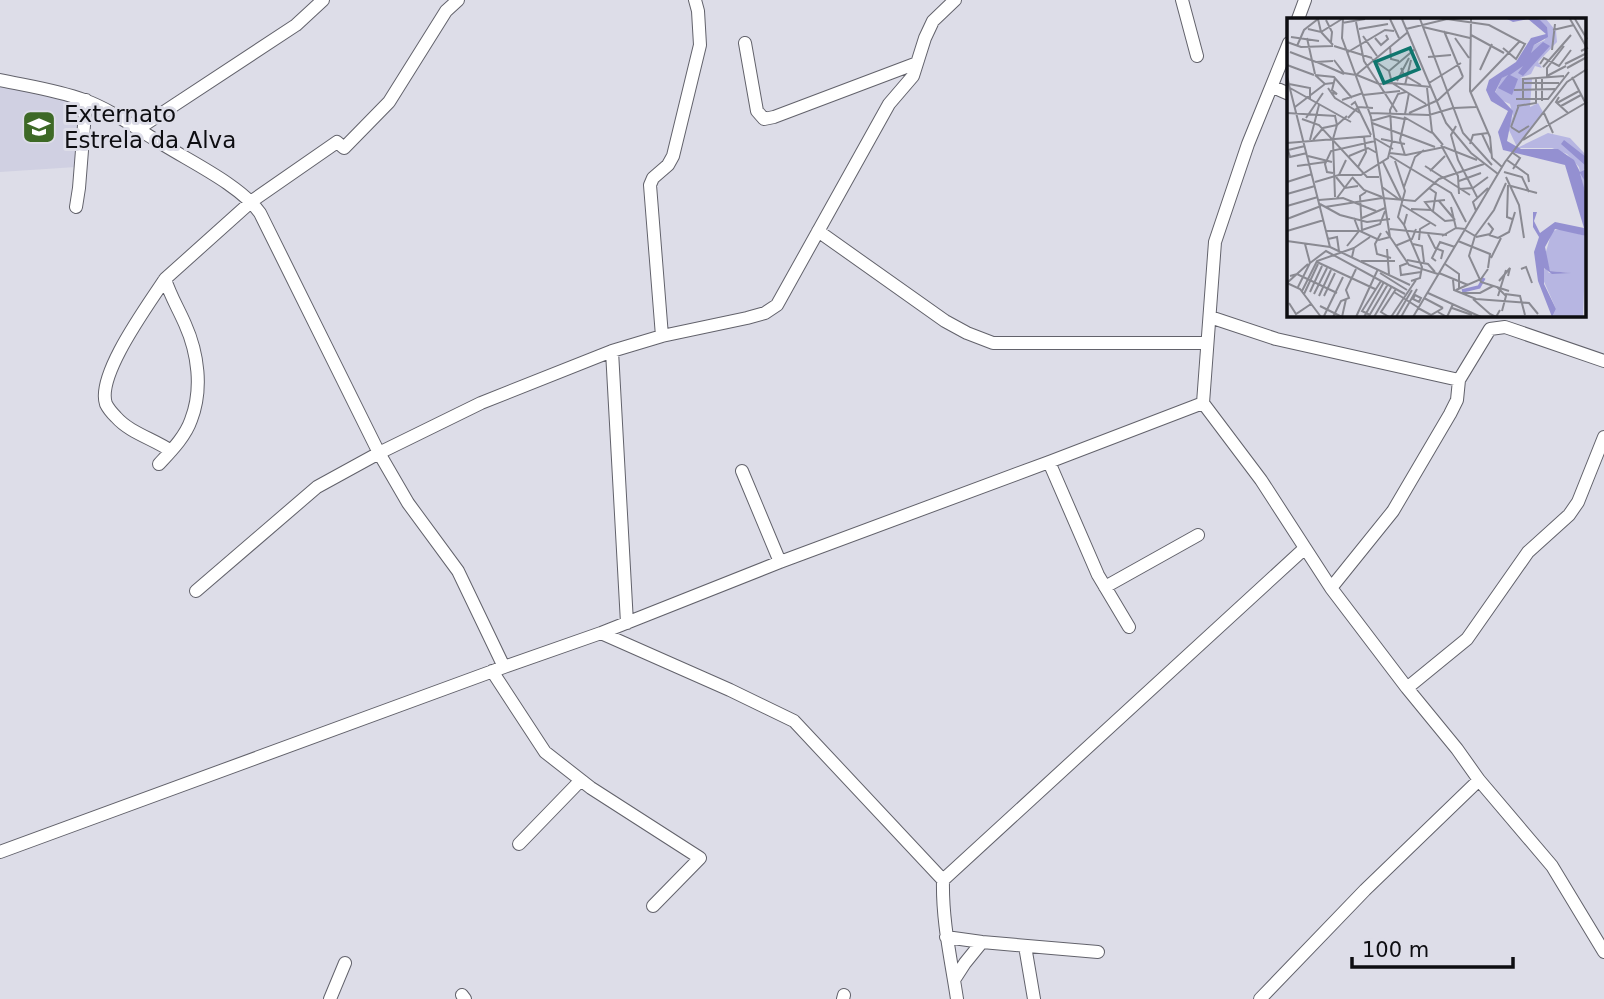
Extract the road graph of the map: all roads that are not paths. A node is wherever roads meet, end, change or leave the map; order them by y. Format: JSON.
{"nodes":[{"id":1,"x":323,"y":0,"type":"edge"},
{"id":2,"x":458,"y":0,"type":"edge"},
{"id":3,"x":695,"y":0,"type":"edge"},
{"id":4,"x":955,"y":0,"type":"edge"},
{"id":5,"x":1182,"y":0,"type":"edge"},
{"id":6,"x":1305,"y":0,"type":"edge"},
{"id":7,"x":1298,"y":18,"type":"edge"},
{"id":8,"x":745,"y":43,"type":"dead end"},
{"id":9,"x":1287,"y":48,"type":"edge"},
{"id":10,"x":1197,"y":56,"type":"dead end"},
{"id":11,"x":917,"y":63,"type":"junction"},
{"id":12,"x":0,"y":80,"type":"edge"},
{"id":13,"x":1273,"y":87,"type":"junction"},
{"id":14,"x":1287,"y":93,"type":"edge"},
{"id":15,"x":86,"y":100,"type":"junction"},
{"id":16,"x":138,"y":129,"type":"junction"},
{"id":17,"x":252,"y":201,"type":"junction"},
{"id":18,"x":76,"y":207,"type":"dead end"},
{"id":19,"x":818,"y":231,"type":"junction"},
{"id":20,"x":165,"y":278,"type":"junction"},
{"id":21,"x":1210,"y":317,"type":"junction"},
{"id":22,"x":662,"y":336,"type":"junction"},
{"id":23,"x":1207,"y":343,"type":"junction"},
{"id":24,"x":612,"y":351,"type":"junction"},
{"id":25,"x":1604,"y":361,"type":"edge"},
{"id":26,"x":1460,"y":380,"type":"junction"},
{"id":27,"x":1203,"y":403,"type":"junction"},
{"id":28,"x":1604,"y":437,"type":"edge"},
{"id":29,"x":171,"y":451,"type":"junction"},
{"id":30,"x":379,"y":453,"type":"junction"},
{"id":31,"x":1049,"y":462,"type":"junction"},
{"id":32,"x":159,"y":464,"type":"dead end"},
{"id":33,"x":742,"y":471,"type":"dead end"},
{"id":34,"x":1198,"y":535,"type":"dead end"},
{"id":35,"x":1305,"y":548,"type":"junction"},
{"id":36,"x":780,"y":562,"type":"junction"},
{"id":37,"x":1105,"y":587,"type":"junction"},
{"id":38,"x":1331,"y":588,"type":"junction"},
{"id":39,"x":196,"y":591,"type":"dead end"},
{"id":40,"x":627,"y":623,"type":"junction"},
{"id":41,"x":1129,"y":627,"type":"dead end"},
{"id":42,"x":601,"y":633,"type":"junction"},
{"id":43,"x":498,"y":669,"type":"junction"},
{"id":44,"x":1406,"y":688,"type":"junction"},
{"id":45,"x":581,"y":780,"type":"junction"},
{"id":46,"x":1479,"y":780,"type":"junction"},
{"id":47,"x":519,"y":844,"type":"dead end"},
{"id":48,"x":0,"y":852,"type":"edge"},
{"id":49,"x":943,"y":880,"type":"junction"},
{"id":50,"x":653,"y":906,"type":"dead end"},
{"id":51,"x":946,"y":937,"type":"junction"},
{"id":52,"x":982,"y":942,"type":"junction"},
{"id":53,"x":1025,"y":946,"type":"junction"},
{"id":54,"x":1098,"y":952,"type":"dead end"},
{"id":55,"x":1604,"y":952,"type":"edge"},
{"id":56,"x":345,"y":962,"type":"dead end"},
{"id":57,"x":954,"y":980,"type":"junction"},
{"id":58,"x":330,"y":999,"type":"edge"},
{"id":59,"x":957,"y":999,"type":"edge"},
{"id":60,"x":1034,"y":999,"type":"edge"},
{"id":61,"x":1260,"y":999,"type":"edge"}],
"edges":[{"from":1,"to":16,"type":"street"},
{"from":2,"to":17,"type":"street"},
{"from":3,"to":22,"type":"street"},
{"from":4,"to":11,"type":"street"},
{"from":5,"to":10,"type":"street"},
{"from":6,"to":7,"type":"street"},
{"from":8,"to":11,"type":"street"},
{"from":9,"to":13,"type":"street"},
{"from":11,"to":19,"type":"street"},
{"from":12,"to":15,"type":"street"},
{"from":13,"to":14,"type":"street"},
{"from":13,"to":21,"type":"street"},
{"from":15,"to":16,"type":"street"},
{"from":15,"to":18,"type":"street"},
{"from":16,"to":17,"type":"street"},
{"from":17,"to":20,"type":"street"},
{"from":17,"to":30,"type":"street"},
{"from":19,"to":22,"type":"street"},
{"from":19,"to":23,"type":"street"},
{"from":20,"to":29,"type":"street"},
{"from":20,"to":29,"type":"street"},
{"from":21,"to":23,"type":"street"},
{"from":21,"to":26,"type":"street"},
{"from":22,"to":24,"type":"street"},
{"from":23,"to":27,"type":"street"},
{"from":24,"to":30,"type":"street"},
{"from":24,"to":40,"type":"street"},
{"from":25,"to":26,"type":"street"},
{"from":26,"to":38,"type":"street"},
{"from":27,"to":31,"type":"street"},
{"from":27,"to":35,"type":"street"},
{"from":28,"to":44,"type":"street"},
{"from":29,"to":32,"type":"street"},
{"from":30,"to":39,"type":"street"},
{"from":30,"to":43,"type":"street"},
{"from":31,"to":36,"type":"street"},
{"from":31,"to":37,"type":"street"},
{"from":33,"to":36,"type":"street"},
{"from":34,"to":37,"type":"street"},
{"from":35,"to":38,"type":"street"},
{"from":35,"to":49,"type":"street"},
{"from":36,"to":40,"type":"street"},
{"from":37,"to":41,"type":"street"},
{"from":38,"to":44,"type":"street"},
{"from":40,"to":42,"type":"street"},
{"from":42,"to":43,"type":"street"},
{"from":42,"to":49,"type":"street"},
{"from":43,"to":45,"type":"street"},
{"from":43,"to":48,"type":"street"},
{"from":44,"to":46,"type":"street"},
{"from":45,"to":47,"type":"street"},
{"from":45,"to":50,"type":"street"},
{"from":46,"to":55,"type":"street"},
{"from":46,"to":61,"type":"street"},
{"from":49,"to":51,"type":"street"},
{"from":51,"to":52,"type":"street"},
{"from":51,"to":57,"type":"street"},
{"from":52,"to":53,"type":"street"},
{"from":52,"to":57,"type":"street"},
{"from":53,"to":54,"type":"street"},
{"from":53,"to":60,"type":"street"},
{"from":56,"to":58,"type":"street"},
{"from":57,"to":59,"type":"street"}]}
